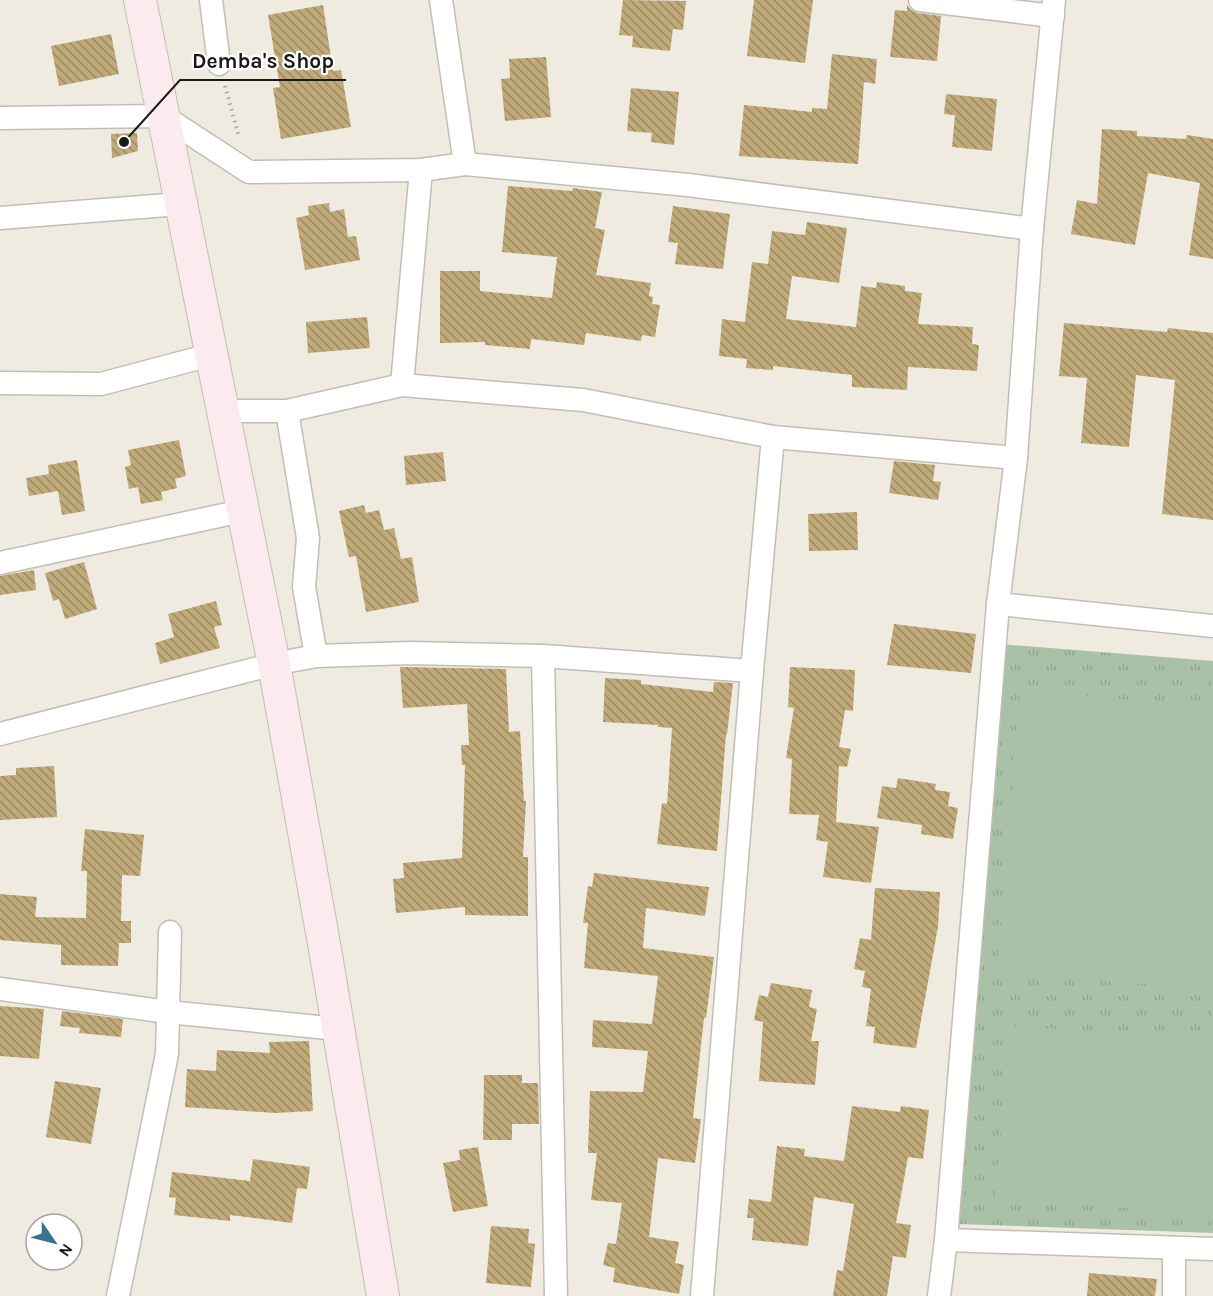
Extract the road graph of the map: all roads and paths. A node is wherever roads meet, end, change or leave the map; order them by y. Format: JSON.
{"nodes":[{"id":1,"x":140,"y":0,"type":"edge"},
{"id":2,"x":211,"y":0,"type":"edge"},
{"id":3,"x":441,"y":0,"type":"edge"},
{"id":4,"x":920,"y":0,"type":"edge"},
{"id":5,"x":1053,"y":8,"type":"edge"},
{"id":6,"x":219,"y":64,"type":"dead end"},
{"id":7,"x":163,"y":116,"type":"junction"},
{"id":8,"x":0,"y":118,"type":"edge"},
{"id":9,"x":465,"y":164,"type":"junction"},
{"id":10,"x":421,"y":170,"type":"junction"},
{"id":11,"x":180,"y":204,"type":"junction"},
{"id":12,"x":0,"y":218,"type":"edge"},
{"id":13,"x":1032,"y":229,"type":"junction"},
{"id":14,"x":210,"y":355,"type":"junction"},
{"id":15,"x":0,"y":383,"type":"edge"},
{"id":16,"x":402,"y":385,"type":"junction"},
{"id":17,"x":221,"y":411,"type":"junction"},
{"id":18,"x":286,"y":411,"type":"junction"},
{"id":19,"x":773,"y":437,"type":"junction"},
{"id":20,"x":1017,"y":458,"type":"junction"},
{"id":21,"x":242,"y":511,"type":"junction"},
{"id":22,"x":0,"y":563,"type":"edge"},
{"id":23,"x":998,"y":604,"type":"junction"},
{"id":24,"x":1213,"y":626,"type":"edge"},
{"id":25,"x":316,"y":656,"type":"junction"},
{"id":26,"x":543,"y":656,"type":"junction"},
{"id":27,"x":274,"y":664,"type":"junction"},
{"id":28,"x":752,"y":671,"type":"junction"},
{"id":29,"x":0,"y":734,"type":"edge"},
{"id":30,"x":170,"y":932,"type":"dead end"},
{"id":31,"x":0,"y":989,"type":"edge"},
{"id":32,"x":168,"y":1012,"type":"junction"},
{"id":33,"x":338,"y":1029,"type":"junction"},
{"id":34,"x":946,"y":1240,"type":"junction"},
{"id":35,"x":1174,"y":1248,"type":"junction"},
{"id":36,"x":1213,"y":1250,"type":"edge"},
{"id":37,"x":118,"y":1296,"type":"edge"},
{"id":38,"x":383,"y":1296,"type":"edge"},
{"id":39,"x":556,"y":1296,"type":"edge"},
{"id":40,"x":702,"y":1296,"type":"edge"},
{"id":41,"x":939,"y":1296,"type":"edge"},
{"id":42,"x":1174,"y":1296,"type":"edge"}],
"edges":[{"from":1,"to":7,"type":"street"},
{"from":2,"to":6,"type":"street"},
{"from":3,"to":9,"type":"street"},
{"from":4,"to":5,"type":"street"},
{"from":5,"to":13,"type":"street"},
{"from":7,"to":8,"type":"street"},
{"from":7,"to":10,"type":"street"},
{"from":7,"to":11,"type":"street"},
{"from":9,"to":10,"type":"street"},
{"from":9,"to":13,"type":"street"},
{"from":10,"to":16,"type":"street"},
{"from":11,"to":12,"type":"street"},
{"from":11,"to":14,"type":"street"},
{"from":13,"to":20,"type":"street"},
{"from":14,"to":15,"type":"street"},
{"from":14,"to":17,"type":"street"},
{"from":16,"to":18,"type":"street"},
{"from":16,"to":19,"type":"street"},
{"from":17,"to":18,"type":"street"},
{"from":17,"to":21,"type":"street"},
{"from":18,"to":25,"type":"street"},
{"from":19,"to":20,"type":"street"},
{"from":19,"to":28,"type":"street"},
{"from":20,"to":23,"type":"street"},
{"from":21,"to":22,"type":"street"},
{"from":21,"to":27,"type":"street"},
{"from":23,"to":24,"type":"street"},
{"from":23,"to":34,"type":"street"},
{"from":25,"to":26,"type":"street"},
{"from":25,"to":27,"type":"street"},
{"from":26,"to":28,"type":"street"},
{"from":26,"to":39,"type":"street"},
{"from":27,"to":29,"type":"street"},
{"from":27,"to":33,"type":"street"},
{"from":28,"to":40,"type":"street"},
{"from":30,"to":32,"type":"street"},
{"from":31,"to":32,"type":"street"},
{"from":32,"to":33,"type":"street"},
{"from":32,"to":37,"type":"street"},
{"from":33,"to":38,"type":"street"},
{"from":34,"to":35,"type":"street"},
{"from":34,"to":41,"type":"street"},
{"from":35,"to":36,"type":"street"},
{"from":35,"to":42,"type":"street"}]}
